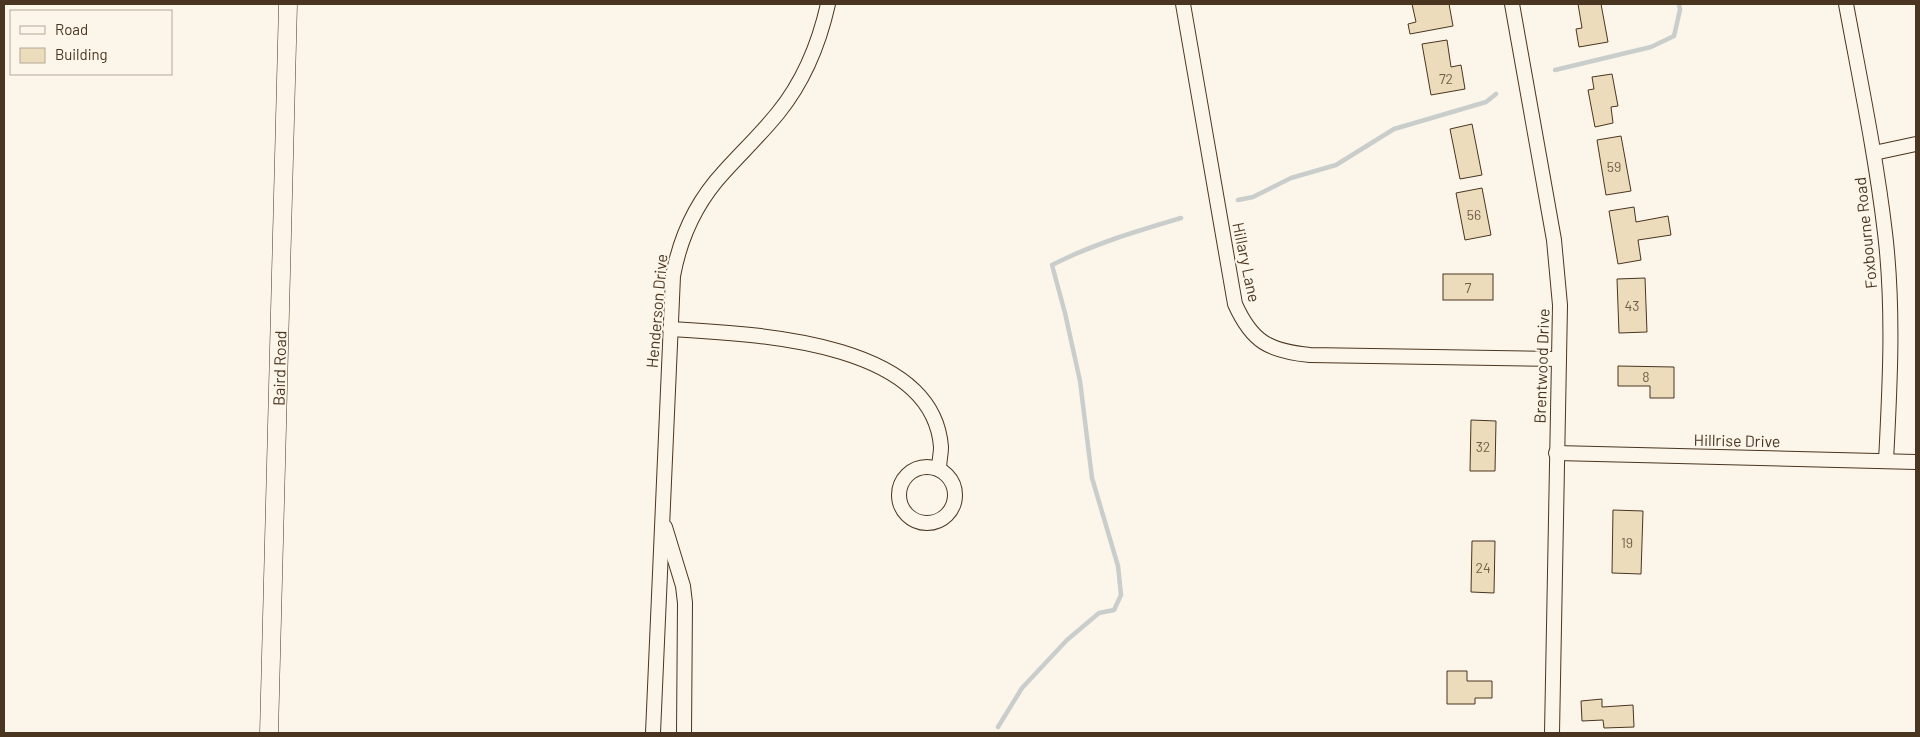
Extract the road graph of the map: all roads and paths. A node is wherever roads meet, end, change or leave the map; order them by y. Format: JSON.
{"nodes":[{"id":1,"x":288,"y":4,"type":"edge"},
{"id":2,"x":828,"y":4,"type":"edge"},
{"id":3,"x":1183,"y":4,"type":"edge"},
{"id":4,"x":1512,"y":4,"type":"edge"},
{"id":5,"x":1846,"y":4,"type":"edge"},
{"id":6,"x":1916,"y":144,"type":"edge"},
{"id":7,"x":1874,"y":153,"type":"junction"},
{"id":8,"x":670,"y":329,"type":"junction"},
{"id":9,"x":1559,"y":359,"type":"junction"},
{"id":10,"x":1556,"y":453,"type":"junction"},
{"id":11,"x":1886,"y":461,"type":"junction"},
{"id":12,"x":1916,"y":462,"type":"edge"},
{"id":13,"x":939,"y":469,"type":"junction"},
{"id":14,"x":662,"y":517,"type":"junction"},
{"id":15,"x":269,"y":733,"type":"edge"},
{"id":16,"x":653,"y":733,"type":"edge"},
{"id":17,"x":684,"y":733,"type":"edge"},
{"id":18,"x":1552,"y":733,"type":"edge"}],
"edges":[{"from":1,"to":15,"type":"street","name":"Baird Road"},
{"from":2,"to":8,"type":"street","name":"Henderson Drive"},
{"from":3,"to":9,"type":"street","name":"Hillary Lane"},
{"from":4,"to":9,"type":"street","name":"Brentwood Drive"},
{"from":5,"to":7,"type":"street","name":"Foxbourne Road"},
{"from":6,"to":7,"type":"street"},
{"from":7,"to":11,"type":"street","name":"Foxbourne Road"},
{"from":8,"to":13,"type":"street"},
{"from":8,"to":14,"type":"street","name":"Henderson Drive"},
{"from":9,"to":10,"type":"street","name":"Brentwood Drive"},
{"from":10,"to":11,"type":"street","name":"Hillrise Drive"},
{"from":10,"to":18,"type":"street","name":"Brentwood Drive"},
{"from":11,"to":12,"type":"street","name":"Hillrise Drive"},
{"from":13,"to":13,"type":"street"},
{"from":14,"to":16,"type":"street","name":"Henderson Drive"},
{"from":14,"to":17,"type":"street","name":"Henderson Drive"}]}
